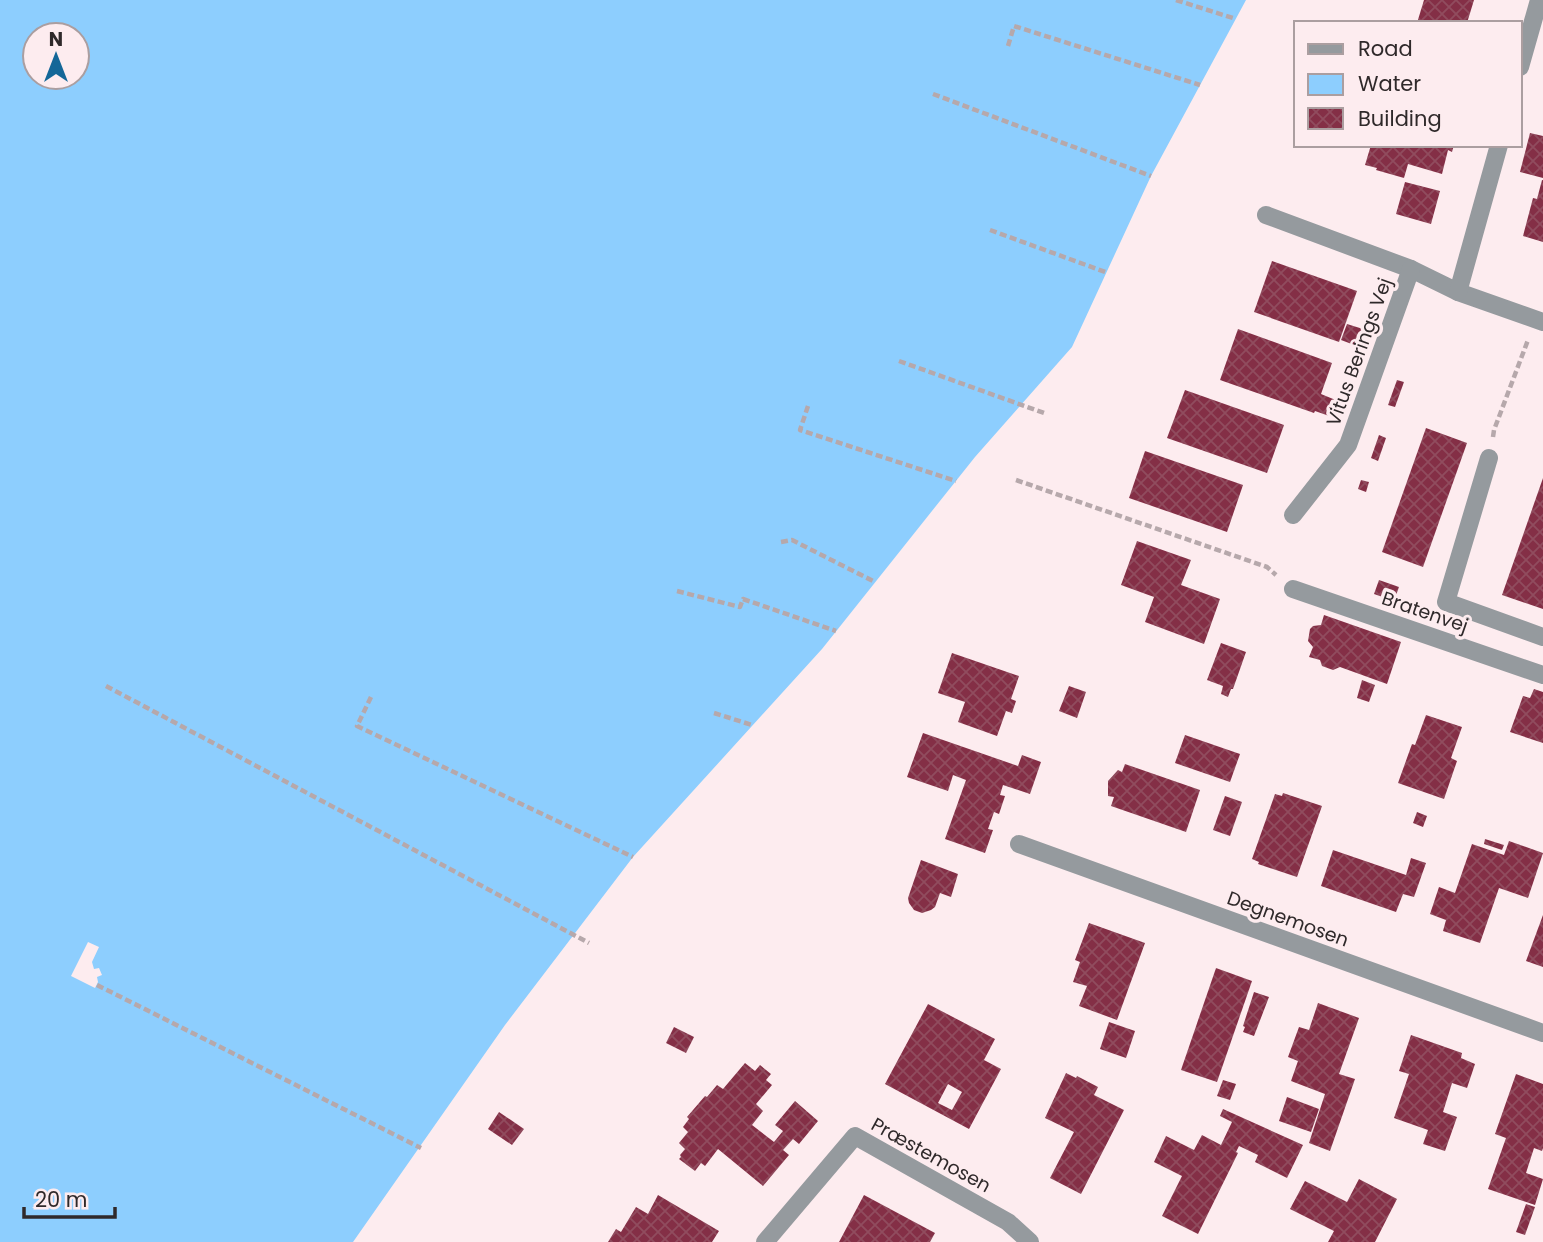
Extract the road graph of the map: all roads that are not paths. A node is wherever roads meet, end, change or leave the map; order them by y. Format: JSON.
{"nodes":[{"id":1,"x":1539,"y":0,"type":"edge"},
{"id":2,"x":1522,"y":60,"type":"edge"},
{"id":3,"x":1498,"y":147,"type":"edge"},
{"id":4,"x":1266,"y":215,"type":"dead end"},
{"id":5,"x":1411,"y":269,"type":"junction"},
{"id":6,"x":1458,"y":292,"type":"junction"},
{"id":7,"x":1539,"y":321,"type":"edge"},
{"id":8,"x":1489,"y":458,"type":"road end"},
{"id":9,"x":1293,"y":515,"type":"dead end"},
{"id":10,"x":1293,"y":589,"type":"road end"},
{"id":11,"x":1543,"y":637,"type":"edge"},
{"id":12,"x":1543,"y":675,"type":"edge"},
{"id":13,"x":1019,"y":844,"type":"dead end"},
{"id":14,"x":1543,"y":1033,"type":"edge"},
{"id":15,"x":765,"y":1242,"type":"edge"},
{"id":16,"x":1030,"y":1242,"type":"edge"}],
"edges":[{"from":1,"to":2,"type":"street"},
{"from":3,"to":6,"type":"street"},
{"from":4,"to":5,"type":"street","name":"Vitus Berings Vej"},
{"from":5,"to":6,"type":"street","name":"Vitus Berings Vej"},
{"from":5,"to":9,"type":"street","name":"Vitus Berings Vej"},
{"from":6,"to":7,"type":"street","name":"Vitus Berings Vej"},
{"from":8,"to":11,"type":"street","name":"Bratenvej"},
{"from":10,"to":12,"type":"street","name":"Bratenvej"},
{"from":13,"to":14,"type":"street","name":"Degnemosen"},
{"from":15,"to":16,"type":"street","name":"Præstemosen"}]}
